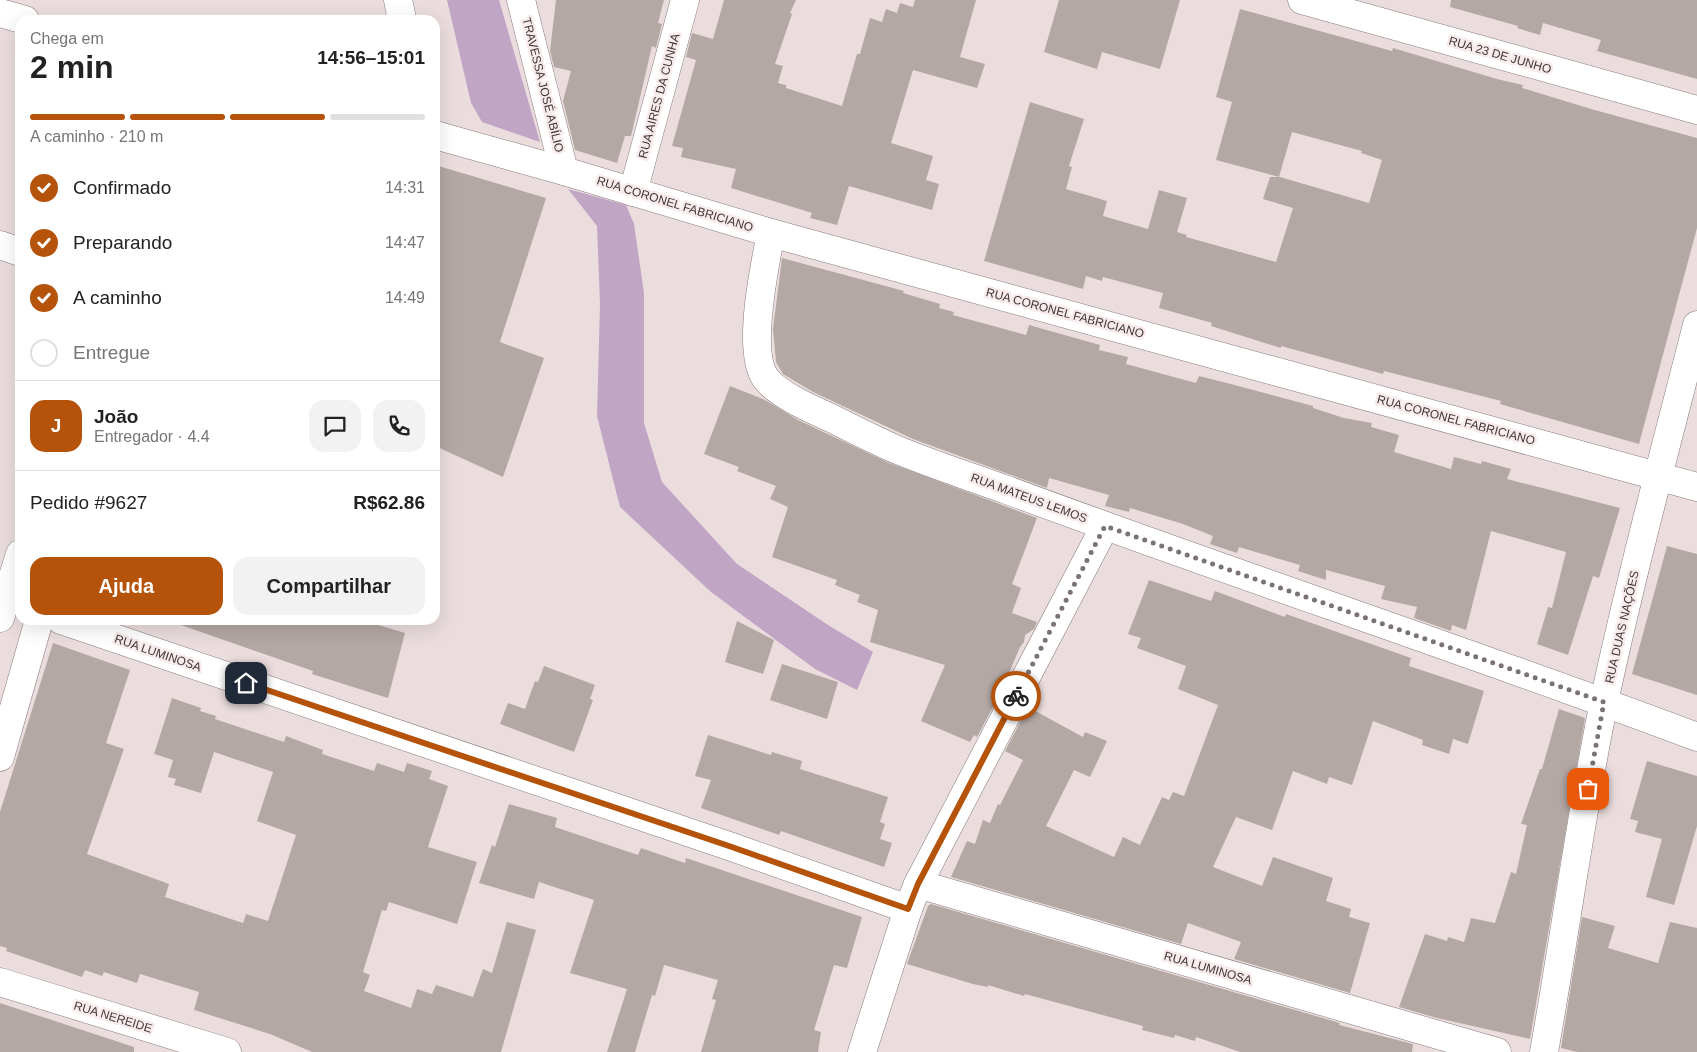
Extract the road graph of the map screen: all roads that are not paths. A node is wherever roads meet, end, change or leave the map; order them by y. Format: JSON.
{"nodes":[{"id":1,"x":398,"y":0,"type":"edge"},
{"id":2,"x":521,"y":0,"type":"edge"},
{"id":3,"x":685,"y":0,"type":"edge"},
{"id":4,"x":1302,"y":0,"type":"edge"},
{"id":5,"x":0,"y":13,"type":"edge"},
{"id":6,"x":401,"y":15,"type":"edge"},
{"id":7,"x":15,"y":17,"type":"edge"},
{"id":8,"x":1697,"y":110,"type":"edge"},
{"id":9,"x":440,"y":135,"type":"edge"},
{"id":10,"x":564,"y":170,"type":"junction"},
{"id":11,"x":633,"y":192,"type":"junction"},
{"id":12,"x":771,"y":233,"type":"junction"},
{"id":13,"x":0,"y":245,"type":"edge"},
{"id":14,"x":15,"y":250,"type":"edge"},
{"id":15,"x":1697,"y":325,"type":"edge"},
{"id":16,"x":1658,"y":476,"type":"junction"},
{"id":17,"x":1697,"y":487,"type":"edge"},
{"id":18,"x":1105,"y":526,"type":"junction"},
{"id":19,"x":15,"y":573,"type":"edge"},
{"id":20,"x":6,"y":608,"type":"edge"},
{"id":21,"x":38,"y":625,"type":"edge"},
{"id":22,"x":76,"y":625,"type":"edge"},
{"id":23,"x":1604,"y":702,"type":"junction"},
{"id":24,"x":1697,"y":737,"type":"edge"},
{"id":25,"x":0,"y":757,"type":"edge"},
{"id":26,"x":918,"y":884,"type":"junction"},
{"id":27,"x":908,"y":909,"type":"junction"},
{"id":28,"x":0,"y":982,"type":"edge"},
{"id":29,"x":227,"y":1052,"type":"edge"},
{"id":30,"x":862,"y":1052,"type":"edge"},
{"id":31,"x":1497,"y":1052,"type":"edge"},
{"id":32,"x":1544,"y":1052,"type":"edge"}],
"edges":[{"from":1,"to":6,"type":"street"},
{"from":2,"to":10,"type":"street","name":"TRAVESSA JOSÉ ABÍLIO"},
{"from":3,"to":11,"type":"street","name":"RUA AIRES DA CUNHA"},
{"from":4,"to":8,"type":"street","name":"RUA 23 DE JUNHO"},
{"from":5,"to":7,"type":"street"},
{"from":9,"to":10,"type":"street","name":"RUA CORONEL FABRICIANO"},
{"from":10,"to":11,"type":"street","name":"RUA CORONEL FABRICIANO"},
{"from":11,"to":12,"type":"street","name":"RUA CORONEL FABRICIANO"},
{"from":12,"to":16,"type":"street","name":"RUA CORONEL FABRICIANO"},
{"from":12,"to":18,"type":"street","name":"RUA MATEUS LEMOS"},
{"from":13,"to":14,"type":"street"},
{"from":15,"to":16,"type":"street","name":"RUA DUAS NAÇÕES"},
{"from":16,"to":17,"type":"street","name":"RUA CORONEL FABRICIANO"},
{"from":16,"to":23,"type":"street","name":"RUA DUAS NAÇÕES"},
{"from":18,"to":23,"type":"street","name":"RUA MATEUS LEMOS"},
{"from":18,"to":26,"type":"street"},
{"from":19,"to":20,"type":"street"},
{"from":21,"to":25,"type":"street"},
{"from":22,"to":27,"type":"street","name":"RUA LUMINOSA"},
{"from":23,"to":24,"type":"street","name":"RUA MATEUS LEMOS"},
{"from":23,"to":32,"type":"street","name":"RUA DUAS NAÇÕES"},
{"from":26,"to":27,"type":"street"},
{"from":26,"to":31,"type":"street","name":"RUA LUMINOSA"},
{"from":27,"to":30,"type":"street"},
{"from":28,"to":29,"type":"street","name":"RUA NEREIDE"}]}
